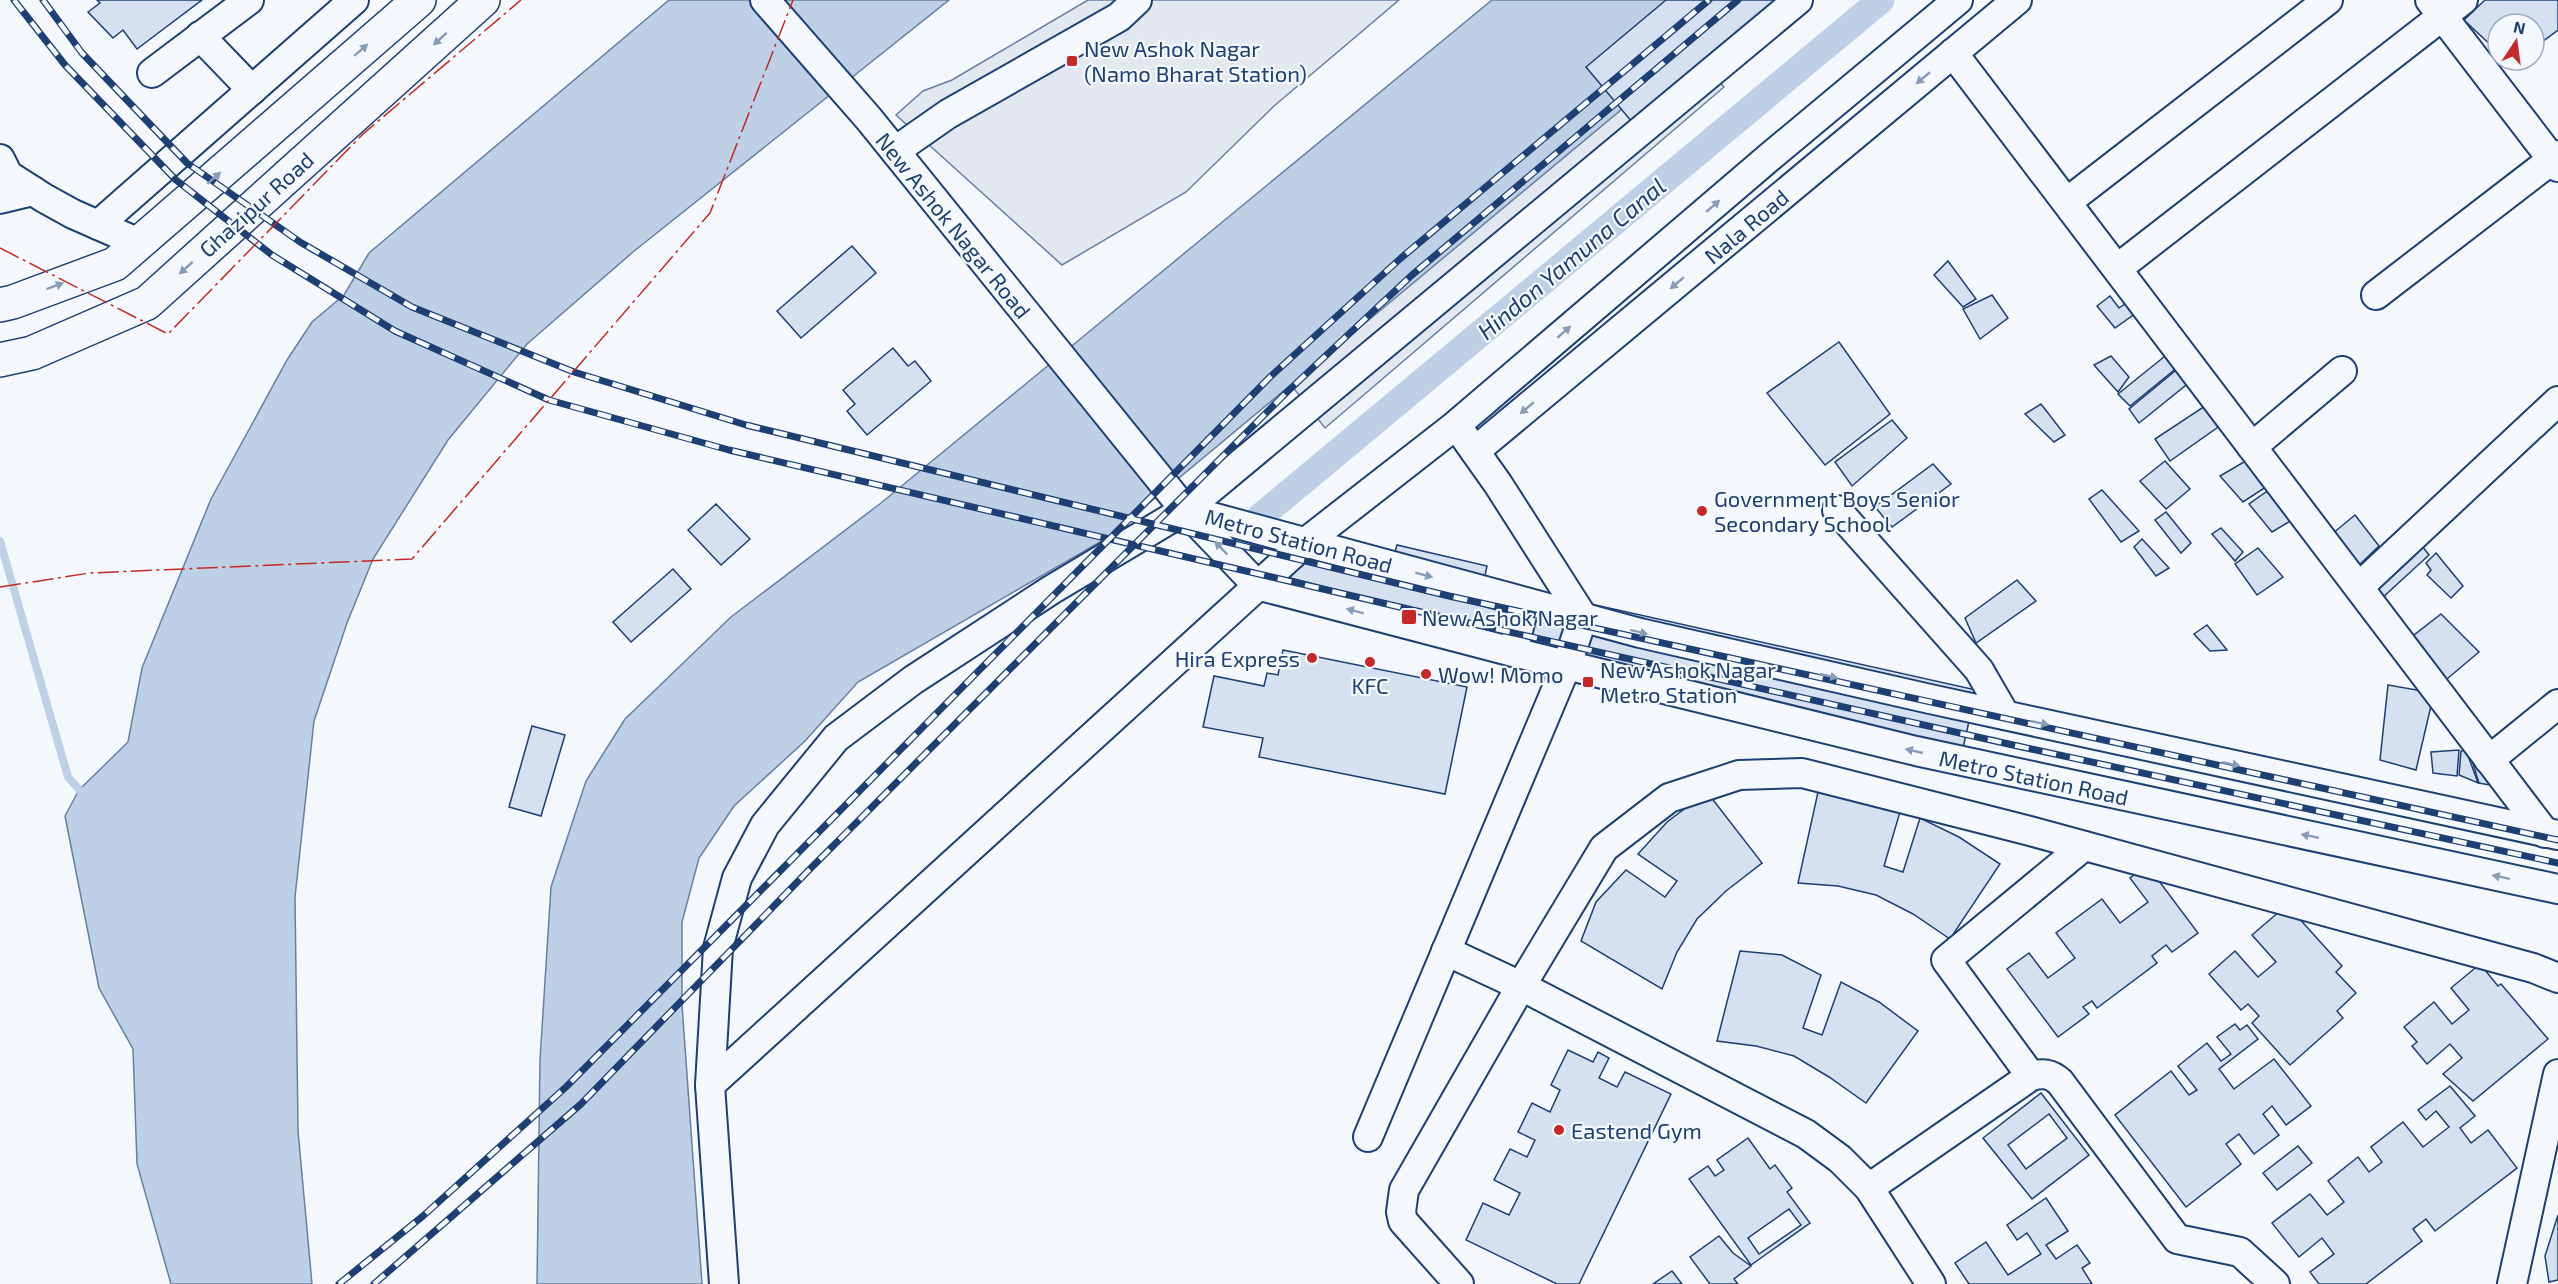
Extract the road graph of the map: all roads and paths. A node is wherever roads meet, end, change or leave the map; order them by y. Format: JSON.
{"nodes":[{"id":1,"x":249,"y":0,"type":"edge"},
{"id":2,"x":354,"y":0,"type":"edge"},
{"id":3,"x":483,"y":0,"type":"edge"},
{"id":4,"x":765,"y":0,"type":"edge"},
{"id":5,"x":1137,"y":0,"type":"edge"},
{"id":6,"x":1798,"y":0,"type":"edge"},
{"id":7,"x":1958,"y":0,"type":"edge"},
{"id":8,"x":1965,"y":0,"type":"edge"},
{"id":9,"x":2017,"y":0,"type":"edge"},
{"id":10,"x":2328,"y":0,"type":"edge"},
{"id":11,"x":403,"y":5,"type":"edge"},
{"id":12,"x":2445,"y":5,"type":"edge"},
{"id":13,"x":1986,"y":26,"type":"junction"},
{"id":14,"x":200,"y":36,"type":"junction"},
{"id":15,"x":1953,"y":53,"type":"junction"},
{"id":16,"x":152,"y":73,"type":"dead end"},
{"id":17,"x":252,"y":90,"type":"junction"},
{"id":18,"x":895,"y":151,"type":"junction"},
{"id":19,"x":0,"y":159,"type":"edge"},
{"id":20,"x":2556,"y":160,"type":"edge"},
{"id":21,"x":33,"y":191,"type":"junction"},
{"id":22,"x":0,"y":199,"type":"edge"},
{"id":23,"x":2067,"y":202,"type":"junction"},
{"id":24,"x":98,"y":225,"type":"junction"},
{"id":25,"x":139,"y":243,"type":"junction"},
{"id":26,"x":2118,"y":268,"type":"junction"},
{"id":27,"x":2376,"y":295,"type":"dead end"},
{"id":28,"x":0,"y":305,"type":"edge"},
{"id":29,"x":0,"y":360,"type":"edge"},
{"id":30,"x":2342,"y":371,"type":"dead end"},
{"id":31,"x":2558,"y":401,"type":"edge"},
{"id":32,"x":1456,"y":425,"type":"junction"},
{"id":33,"x":2252,"y":447,"type":"junction"},
{"id":34,"x":1474,"y":452,"type":"junction"},
{"id":35,"x":1179,"y":502,"type":"junction"},
{"id":36,"x":1836,"y":510,"type":"dead end"},
{"id":37,"x":1306,"y":542,"type":"junction"},
{"id":38,"x":1257,"y":585,"type":"junction"},
{"id":39,"x":2359,"y":587,"type":"junction"},
{"id":40,"x":1525,"y":602,"type":"junction"},
{"id":41,"x":1582,"y":617,"type":"junction"},
{"id":42,"x":1513,"y":652,"type":"junction"},
{"id":43,"x":1567,"y":664,"type":"junction"},
{"id":44,"x":2558,"y":704,"type":"edge"},
{"id":45,"x":2005,"y":715,"type":"junction"},
{"id":46,"x":2489,"y":760,"type":"junction"},
{"id":47,"x":2552,"y":834,"type":"edge"},
{"id":48,"x":2084,"y":846,"type":"junction"},
{"id":49,"x":2558,"y":889,"type":"edge"},
{"id":50,"x":1446,"y":951,"type":"junction"},
{"id":51,"x":2558,"y":978,"type":"edge"},
{"id":52,"x":1521,"y":986,"type":"junction"},
{"id":53,"x":2558,"y":1074,"type":"edge"},
{"id":54,"x":2031,"y":1076,"type":"junction"},
{"id":55,"x":710,"y":1084,"type":"junction"},
{"id":56,"x":1368,"y":1137,"type":"dead end"},
{"id":57,"x":1869,"y":1188,"type":"junction"},
{"id":58,"x":1921,"y":1281,"type":"edge"},
{"id":59,"x":724,"y":1284,"type":"edge"},
{"id":60,"x":1459,"y":1284,"type":"edge"},
{"id":61,"x":2275,"y":1284,"type":"edge"},
{"id":62,"x":2512,"y":1284,"type":"edge"}],
"edges":[{"from":1,"to":14,"type":"street"},
{"from":2,"to":17,"type":"street"},
{"from":3,"to":29,"type":"main road","name":"Ghazipur Road","one_way":true},
{"from":4,"to":18,"type":"street","name":"New Ashok Nagar Road"},
{"from":5,"to":18,"type":"street"},
{"from":6,"to":35,"type":"street"},
{"from":32,"to":7,"type":"street","name":"Nala Road","one_way":true},
{"from":8,"to":13,"type":"street"},
{"from":9,"to":13,"type":"street","name":"Nala Road"},
{"from":10,"to":23,"type":"street"},
{"from":25,"to":11,"type":"main road","name":"Ghazipur Road","one_way":true},
{"from":12,"to":20,"type":"street"},
{"from":12,"to":26,"type":"street"},
{"from":13,"to":15,"type":"street","name":"Nala Road"},
{"from":14,"to":16,"type":"street"},
{"from":14,"to":17,"type":"street"},
{"from":15,"to":23,"type":"street"},
{"from":15,"to":34,"type":"street","name":"Nala Road","one_way":true},
{"from":17,"to":24,"type":"street"},
{"from":18,"to":35,"type":"street","name":"New Ashok Nagar Road"},
{"from":19,"to":21,"type":"street"},
{"from":20,"to":27,"type":"street"},
{"from":21,"to":22,"type":"street"},
{"from":21,"to":24,"type":"street"},
{"from":23,"to":26,"type":"street"},
{"from":24,"to":25,"type":"street"},
{"from":28,"to":25,"type":"main road","name":"Ghazipur Road","one_way":true},
{"from":26,"to":33,"type":"street"},
{"from":30,"to":33,"type":"street"},
{"from":31,"to":39,"type":"street"},
{"from":32,"to":34,"type":"street"},
{"from":32,"to":37,"type":"street","name":"Nala Road"},
{"from":33,"to":39,"type":"street"},
{"from":34,"to":41,"type":"street"},
{"from":35,"to":37,"type":"street","name":"Metro Station Road"},
{"from":38,"to":35,"type":"street","name":"Metro Station Road","one_way":true},
{"from":35,"to":55,"type":"street"},
{"from":36,"to":45,"type":"street"},
{"from":37,"to":38,"type":"street","name":"Nala Road"},
{"from":37,"to":40,"type":"street","name":"Metro Station Road","one_way":true},
{"from":42,"to":38,"type":"street","name":"Metro Station Road","one_way":true},
{"from":38,"to":55,"type":"street","name":"Nala Road"},
{"from":39,"to":46,"type":"street"},
{"from":40,"to":41,"type":"street","name":"Metro Station Road"},
{"from":40,"to":42,"type":"street"},
{"from":41,"to":43,"type":"street"},
{"from":41,"to":45,"type":"street","name":"Metro Station Road","one_way":true},
{"from":42,"to":43,"type":"street","name":"Metro Station Road"},
{"from":49,"to":43,"type":"street","name":"Metro Station Road","one_way":true},
{"from":43,"to":50,"type":"street"},
{"from":44,"to":46,"type":"street"},
{"from":45,"to":47,"type":"street","name":"Metro Station Road","one_way":true},
{"from":46,"to":47,"type":"street"},
{"from":48,"to":51,"type":"street"},
{"from":48,"to":52,"type":"street"},
{"from":48,"to":54,"type":"street"},
{"from":50,"to":52,"type":"street"},
{"from":50,"to":56,"type":"street"},
{"from":52,"to":57,"type":"street"},
{"from":52,"to":60,"type":"street"},
{"from":53,"to":62,"type":"street"},
{"from":54,"to":57,"type":"street"},
{"from":54,"to":61,"type":"street"},
{"from":55,"to":59,"type":"street"},
{"from":57,"to":58,"type":"street"}]}
